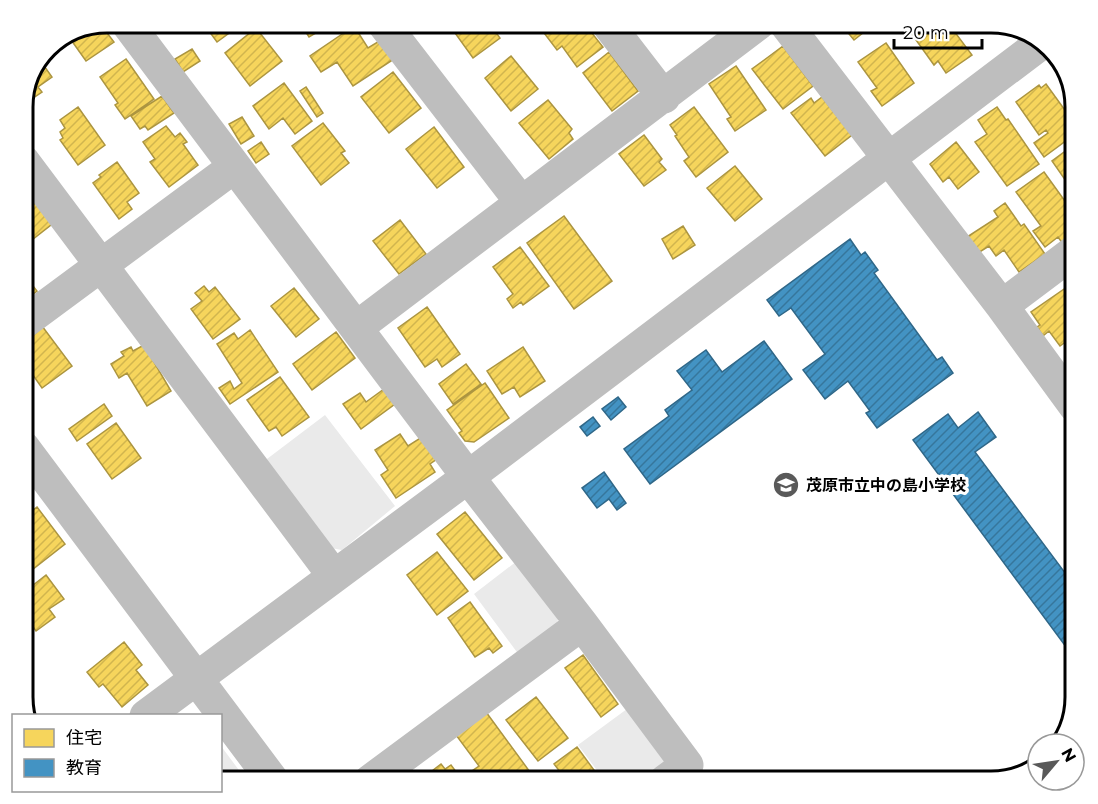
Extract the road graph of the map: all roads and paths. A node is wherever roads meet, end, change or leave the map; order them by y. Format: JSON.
{"nodes":[{"id":1,"x":135,"y":33,"type":"edge"},
{"id":2,"x":391,"y":33,"type":"edge"},
{"id":3,"x":615,"y":33,"type":"edge"},
{"id":4,"x":745,"y":33,"type":"edge"},
{"id":5,"x":793,"y":33,"type":"edge"},
{"id":6,"x":1035,"y":48,"type":"edge"},
{"id":7,"x":664,"y":96,"type":"junction"},
{"id":8,"x":888,"y":158,"type":"junction"},
{"id":9,"x":234,"y":167,"type":"junction"},
{"id":10,"x":33,"y":174,"type":"edge"},
{"id":11,"x":521,"y":202,"type":"junction"},
{"id":12,"x":1065,"y":259,"type":"edge"},
{"id":13,"x":101,"y":265,"type":"junction"},
{"id":14,"x":1002,"y":306,"type":"junction"},
{"id":15,"x":33,"y":316,"type":"edge"},
{"id":16,"x":356,"y":328,"type":"junction"},
{"id":17,"x":1065,"y":391,"type":"edge"},
{"id":18,"x":33,"y":460,"type":"edge"},
{"id":19,"x":468,"y":477,"type":"junction"},
{"id":20,"x":334,"y":576,"type":"junction"},
{"id":21,"x":582,"y":624,"type":"junction"},
{"id":22,"x":196,"y":678,"type":"junction"},
{"id":23,"x":149,"y":714,"type":"edge"},
{"id":24,"x":265,"y":771,"type":"edge"},
{"id":25,"x":385,"y":771,"type":"edge"},
{"id":26,"x":679,"y":771,"type":"edge"}],
"edges":[{"from":1,"to":9,"type":"street"},
{"from":2,"to":11,"type":"street"},
{"from":3,"to":7,"type":"street"},
{"from":4,"to":7,"type":"street"},
{"from":5,"to":8,"type":"street"},
{"from":6,"to":8,"type":"street"},
{"from":7,"to":11,"type":"street"},
{"from":8,"to":14,"type":"street"},
{"from":8,"to":19,"type":"street"},
{"from":9,"to":13,"type":"street"},
{"from":9,"to":16,"type":"street"},
{"from":10,"to":13,"type":"street"},
{"from":11,"to":16,"type":"street"},
{"from":12,"to":14,"type":"street"},
{"from":13,"to":15,"type":"street"},
{"from":13,"to":20,"type":"street"},
{"from":14,"to":17,"type":"street"},
{"from":16,"to":19,"type":"street"},
{"from":18,"to":22,"type":"street"},
{"from":19,"to":20,"type":"street"},
{"from":19,"to":21,"type":"street"},
{"from":20,"to":22,"type":"street"},
{"from":21,"to":25,"type":"street"},
{"from":21,"to":26,"type":"street"},
{"from":22,"to":23,"type":"street"},
{"from":22,"to":24,"type":"street"}]}
